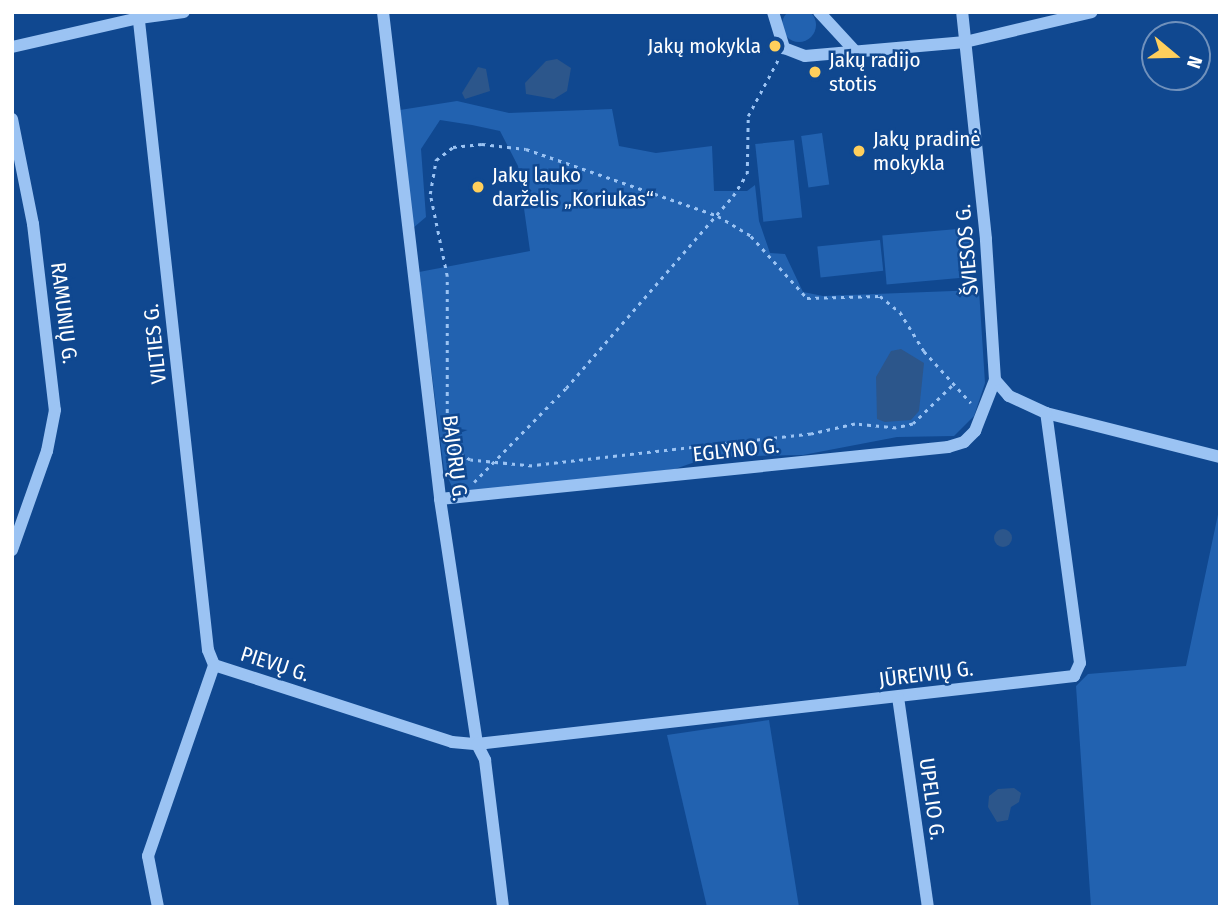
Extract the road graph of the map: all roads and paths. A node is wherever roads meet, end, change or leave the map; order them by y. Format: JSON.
{"nodes":[{"id":1,"x":184,"y":12,"type":"edge"},
{"id":2,"x":383,"y":12,"type":"edge"},
{"id":3,"x":773,"y":12,"type":"edge"},
{"id":4,"x":818,"y":12,"type":"edge"},
{"id":5,"x":962,"y":12,"type":"edge"},
{"id":6,"x":1092,"y":12,"type":"edge"},
{"id":7,"x":138,"y":15,"type":"edge"},
{"id":8,"x":965,"y":42,"type":"junction"},
{"id":9,"x":12,"y":47,"type":"edge"},
{"id":10,"x":783,"y":48,"type":"junction"},
{"id":11,"x":855,"y":51,"type":"junction"},
{"id":12,"x":12,"y":119,"type":"edge"},
{"id":13,"x":718,"y":216,"type":"junction"},
{"id":14,"x":995,"y":380,"type":"junction"},
{"id":15,"x":952,"y":386,"type":"junction"},
{"id":16,"x":982,"y":412,"type":"junction"},
{"id":17,"x":1046,"y":412,"type":"junction"},
{"id":18,"x":1220,"y":457,"type":"edge"},
{"id":19,"x":492,"y":464,"type":"junction"},
{"id":20,"x":458,"y":496,"type":"junction"},
{"id":21,"x":440,"y":499,"type":"junction"},
{"id":22,"x":12,"y":550,"type":"edge"},
{"id":23,"x":214,"y":665,"type":"junction"},
{"id":24,"x":898,"y":697,"type":"junction"},
{"id":25,"x":478,"y":744,"type":"junction"},
{"id":26,"x":158,"y":907,"type":"edge"},
{"id":27,"x":503,"y":907,"type":"edge"},
{"id":28,"x":928,"y":907,"type":"edge"}],
"edges":[{"from":1,"to":7,"type":"street"},
{"from":2,"to":21,"type":"street","name":"BAJORŲ G."},
{"from":3,"to":10,"type":"street"},
{"from":4,"to":11,"type":"street"},
{"from":5,"to":8,"type":"street","name":"ŠVIESOS G."},
{"from":6,"to":8,"type":"street"},
{"from":7,"to":9,"type":"street"},
{"from":7,"to":23,"type":"street","name":"VILTIES G."},
{"from":8,"to":11,"type":"street"},
{"from":8,"to":14,"type":"street","name":"ŠVIESOS G."},
{"from":10,"to":11,"type":"street"},
{"from":10,"to":13,"type":"path"},
{"from":12,"to":22,"type":"street","name":"RAMUNIŲ G."},
{"from":13,"to":15,"type":"path"},
{"from":13,"to":19,"type":"path"},
{"from":13,"to":19,"type":"path"},
{"from":14,"to":16,"type":"street","name":"EGLYNO G."},
{"from":14,"to":17,"type":"street"},
{"from":15,"to":16,"type":"path"},
{"from":15,"to":19,"type":"path"},
{"from":16,"to":20,"type":"street","name":"EGLYNO G."},
{"from":17,"to":18,"type":"street"},
{"from":17,"to":24,"type":"street","name":"JŪREIVIŲ G."},
{"from":19,"to":20,"type":"path"},
{"from":20,"to":21,"type":"street","name":"EGLYNO G."},
{"from":21,"to":25,"type":"street","name":"BAJORŲ G."},
{"from":23,"to":25,"type":"street","name":"PIEVŲ G."},
{"from":23,"to":26,"type":"street","name":"PIEVŲ G."},
{"from":24,"to":25,"type":"street","name":"JŪREIVIŲ G."},
{"from":24,"to":28,"type":"street","name":"UPELIO G."},
{"from":25,"to":27,"type":"street","name":"BAJORŲ G."}]}
